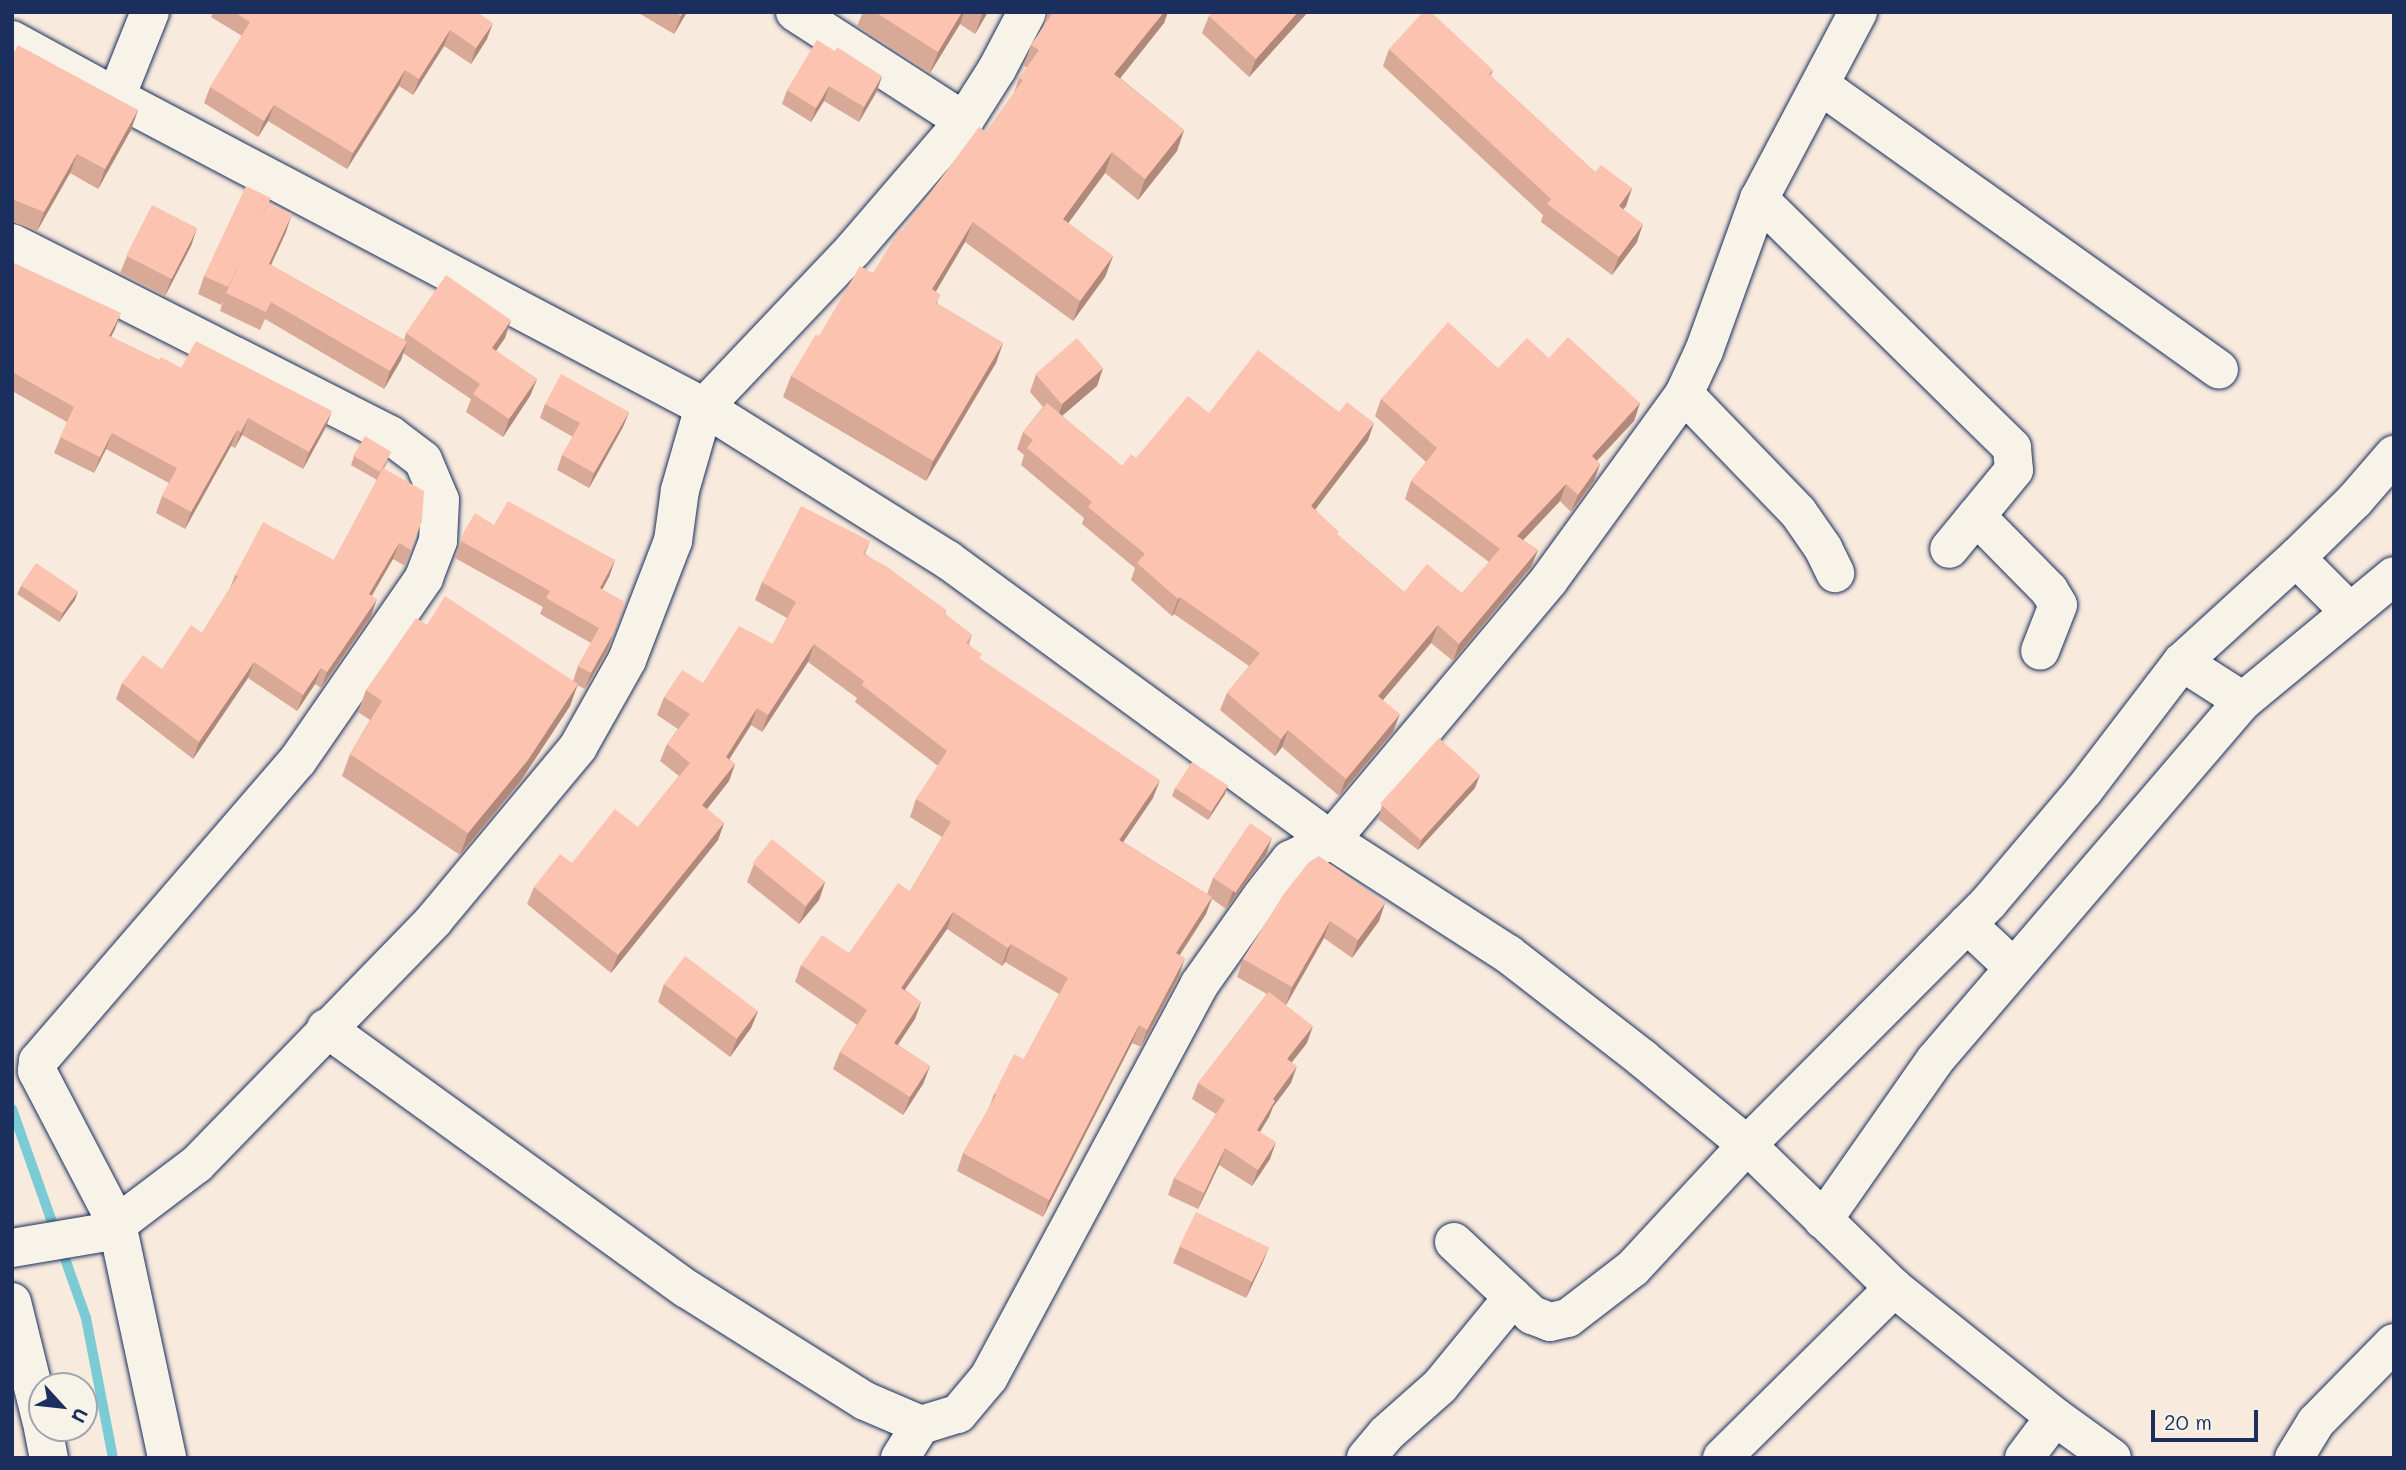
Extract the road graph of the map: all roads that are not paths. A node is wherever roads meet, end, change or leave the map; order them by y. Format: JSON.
{"nodes":[{"id":1,"x":150,"y":12,"type":"edge"},
{"id":2,"x":795,"y":12,"type":"edge"},
{"id":3,"x":1027,"y":12,"type":"edge"},
{"id":4,"x":1853,"y":14,"type":"edge"},
{"id":5,"x":12,"y":40,"type":"edge"},
{"id":6,"x":1820,"y":85,"type":"junction"},
{"id":7,"x":116,"y":97,"type":"junction"},
{"id":8,"x":964,"y":121,"type":"junction"},
{"id":9,"x":1759,"y":199,"type":"junction"},
{"id":10,"x":12,"y":243,"type":"edge"},
{"id":11,"x":2219,"y":370,"type":"dead end"},
{"id":12,"x":1684,"y":394,"type":"junction"},
{"id":13,"x":704,"y":407,"type":"junction"},
{"id":14,"x":2394,"y":455,"type":"edge"},
{"id":15,"x":1976,"y":516,"type":"junction"},
{"id":16,"x":1949,"y":549,"type":"dead end"},
{"id":17,"x":2302,"y":561,"type":"junction"},
{"id":18,"x":1835,"y":573,"type":"dead end"},
{"id":19,"x":2394,"y":576,"type":"edge"},
{"id":20,"x":2342,"y":604,"type":"junction"},
{"id":21,"x":2040,"y":651,"type":"dead end"},
{"id":22,"x":2190,"y":667,"type":"junction"},
{"id":23,"x":2236,"y":696,"type":"junction"},
{"id":24,"x":1331,"y":840,"type":"junction"},
{"id":25,"x":1991,"y":946,"type":"junction"},
{"id":26,"x":326,"y":1028,"type":"junction"},
{"id":27,"x":1747,"y":1145,"type":"junction"},
{"id":28,"x":1804,"y":1201,"type":"junction"},
{"id":29,"x":112,"y":1228,"type":"junction"},
{"id":30,"x":1454,"y":1242,"type":"dead end"},
{"id":31,"x":22,"y":1247,"type":"edge"},
{"id":32,"x":1894,"y":1288,"type":"junction"},
{"id":33,"x":1513,"y":1297,"type":"junction"},
{"id":34,"x":12,"y":1302,"type":"edge"},
{"id":35,"x":2394,"y":1343,"type":"edge"},
{"id":36,"x":30,"y":1372,"type":"edge"},
{"id":37,"x":2055,"y":1417,"type":"junction"},
{"id":38,"x":921,"y":1425,"type":"junction"},
{"id":39,"x":167,"y":1458,"type":"edge"},
{"id":40,"x":900,"y":1458,"type":"edge"},
{"id":41,"x":1366,"y":1458,"type":"edge"},
{"id":42,"x":1723,"y":1458,"type":"edge"},
{"id":43,"x":2024,"y":1458,"type":"edge"},
{"id":44,"x":2112,"y":1458,"type":"edge"},
{"id":45,"x":2294,"y":1458,"type":"edge"}],
"edges":[{"from":1,"to":7,"type":"street"},
{"from":2,"to":8,"type":"street"},
{"from":3,"to":8,"type":"street"},
{"from":4,"to":6,"type":"street"},
{"from":5,"to":7,"type":"street"},
{"from":6,"to":9,"type":"street"},
{"from":6,"to":11,"type":"street"},
{"from":7,"to":13,"type":"street"},
{"from":8,"to":13,"type":"street"},
{"from":9,"to":12,"type":"street"},
{"from":9,"to":15,"type":"street"},
{"from":10,"to":29,"type":"street"},
{"from":12,"to":18,"type":"street"},
{"from":12,"to":24,"type":"street"},
{"from":13,"to":24,"type":"street"},
{"from":13,"to":26,"type":"street"},
{"from":14,"to":17,"type":"street"},
{"from":15,"to":16,"type":"street"},
{"from":15,"to":21,"type":"street"},
{"from":17,"to":20,"type":"street"},
{"from":17,"to":22,"type":"street"},
{"from":19,"to":20,"type":"street"},
{"from":20,"to":23,"type":"street"},
{"from":22,"to":23,"type":"street"},
{"from":22,"to":25,"type":"street"},
{"from":23,"to":25,"type":"street"},
{"from":24,"to":27,"type":"street"},
{"from":24,"to":38,"type":"street"},
{"from":25,"to":27,"type":"street"},
{"from":25,"to":28,"type":"street"},
{"from":26,"to":29,"type":"street"},
{"from":26,"to":38,"type":"street"},
{"from":27,"to":28,"type":"street"},
{"from":27,"to":33,"type":"street"},
{"from":28,"to":32,"type":"street"},
{"from":29,"to":31,"type":"street"},
{"from":29,"to":39,"type":"street"},
{"from":30,"to":33,"type":"street"},
{"from":32,"to":37,"type":"street"},
{"from":32,"to":42,"type":"street"},
{"from":33,"to":41,"type":"street"},
{"from":34,"to":36,"type":"street"},
{"from":35,"to":45,"type":"street"},
{"from":37,"to":43,"type":"street"},
{"from":37,"to":44,"type":"street"},
{"from":38,"to":40,"type":"street"}]}
